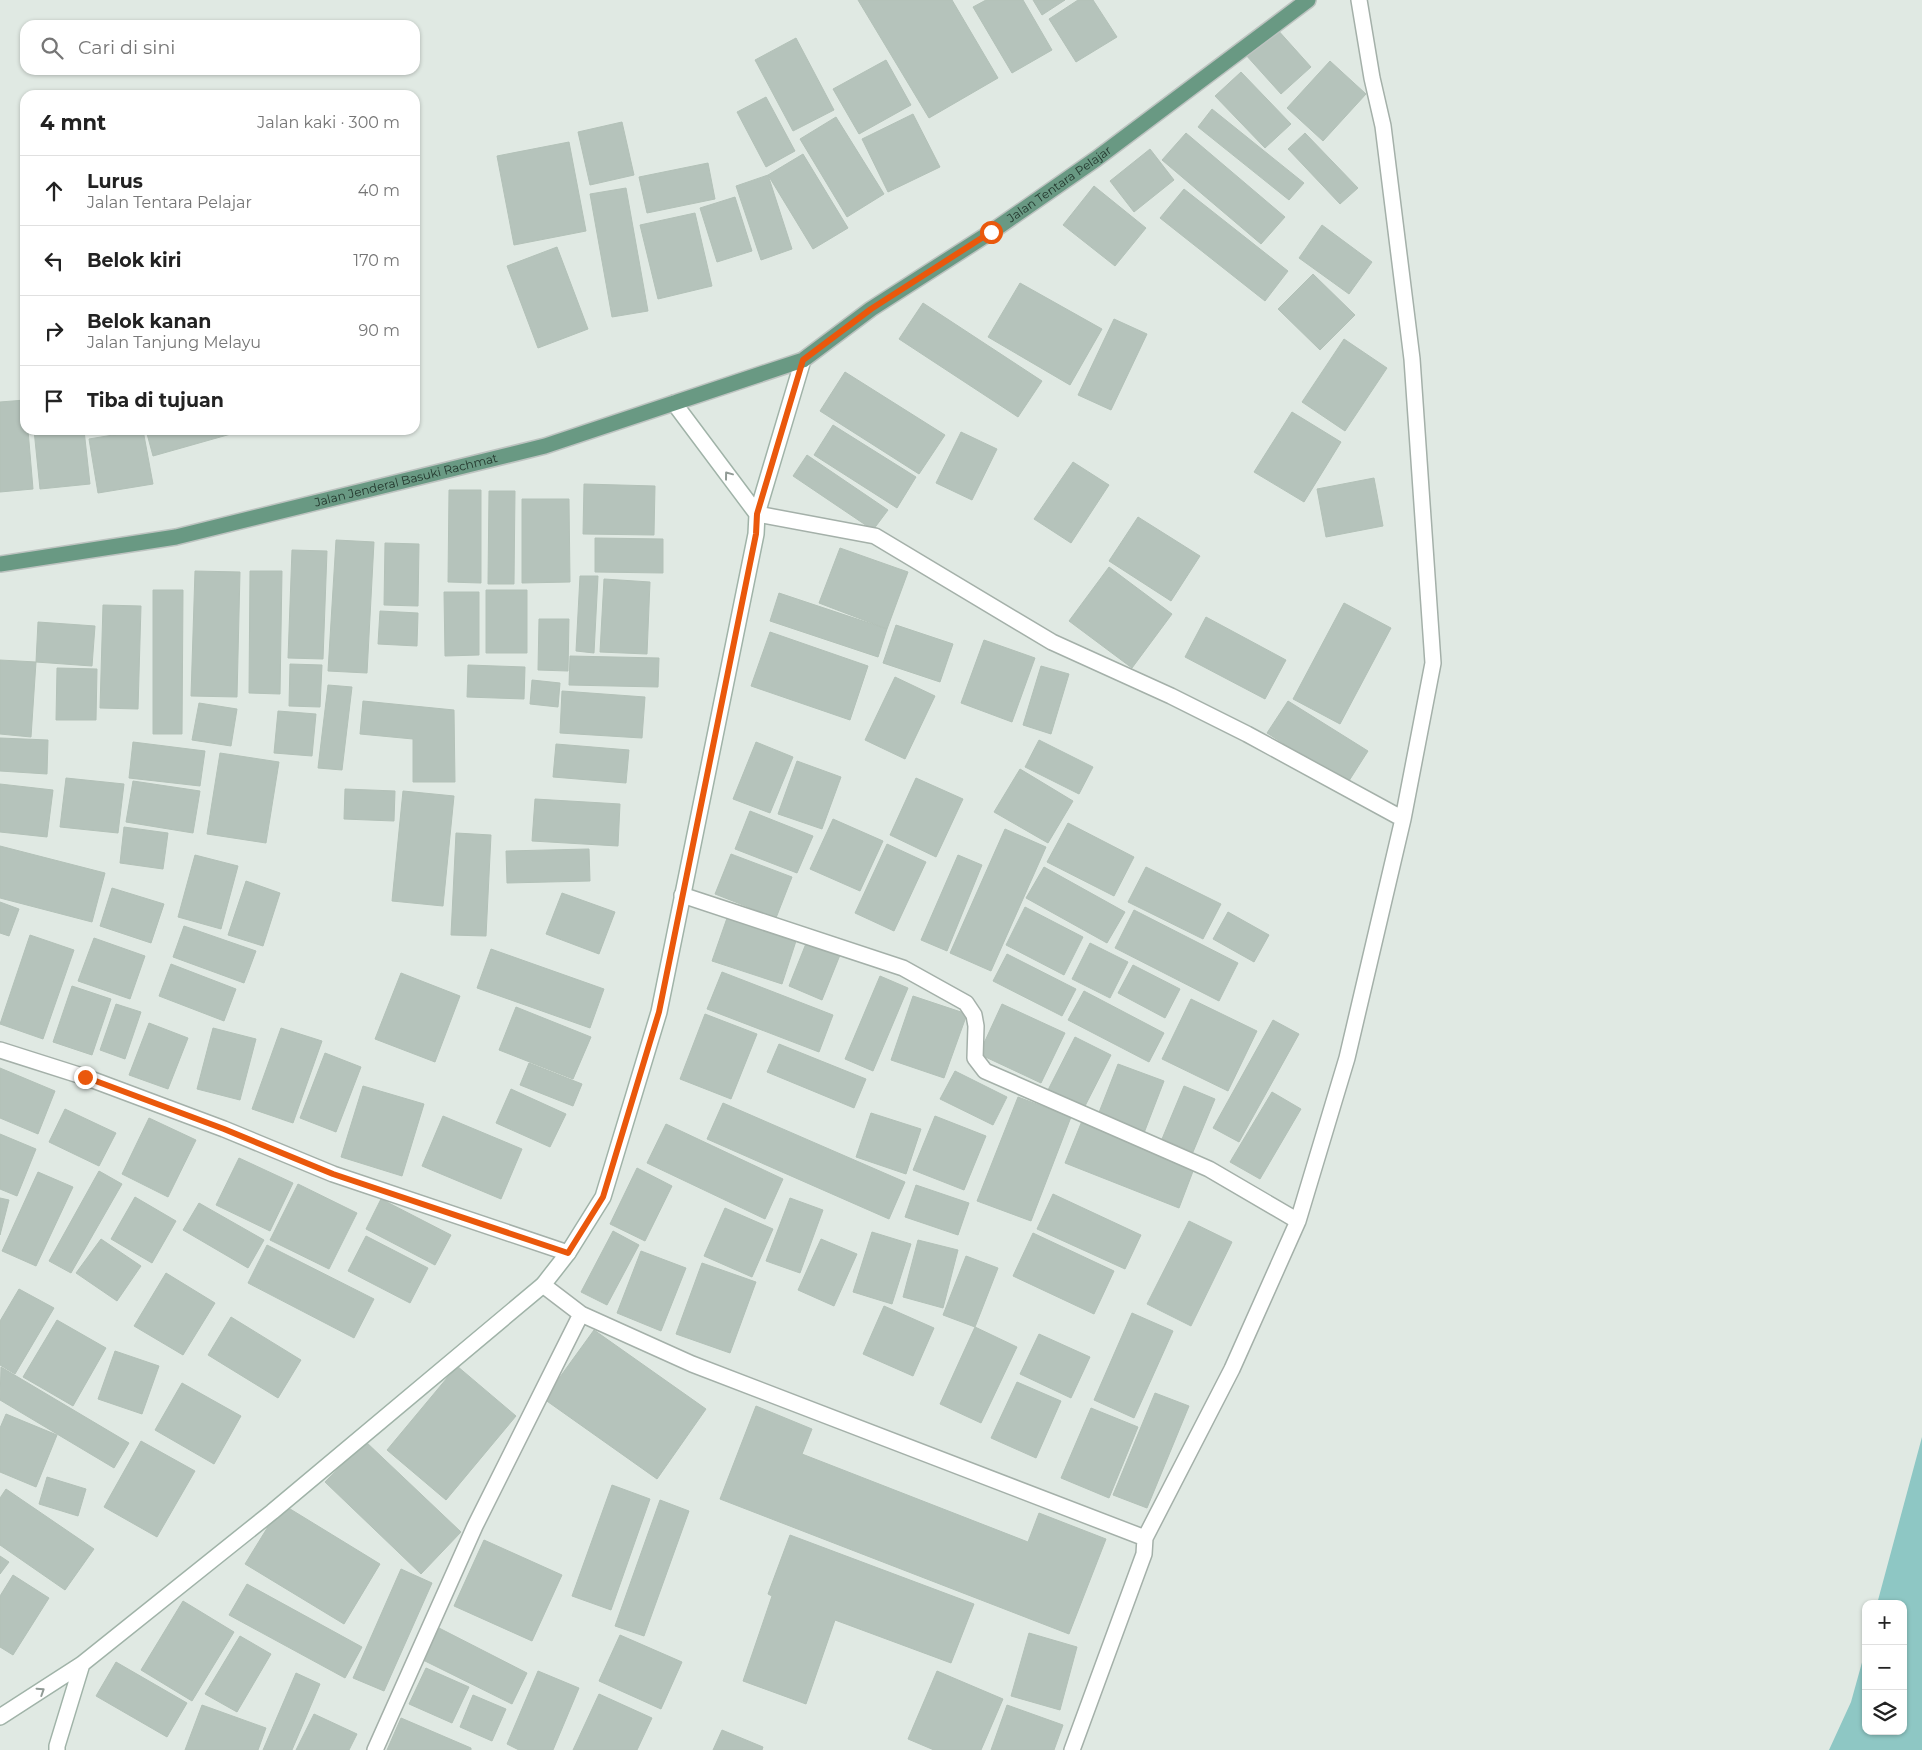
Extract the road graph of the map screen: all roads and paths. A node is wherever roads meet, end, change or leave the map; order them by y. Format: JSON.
{"nodes":[{"id":1,"x":1308,"y":0,"type":"edge"},
{"id":2,"x":1359,"y":0,"type":"edge"},
{"id":3,"x":803,"y":360,"type":"junction"},
{"id":4,"x":674,"y":403,"type":"junction"},
{"id":5,"x":757,"y":514,"type":"junction"},
{"id":6,"x":0,"y":564,"type":"edge"},
{"id":7,"x":1402,"y":819,"type":"junction"},
{"id":8,"x":682,"y":895,"type":"junction"},
{"id":9,"x":0,"y":1050,"type":"edge"},
{"id":10,"x":1298,"y":1221,"type":"junction"},
{"id":11,"x":568,"y":1253,"type":"junction"},
{"id":12,"x":543,"y":1285,"type":"junction"},
{"id":13,"x":582,"y":1314,"type":"junction"},
{"id":14,"x":1145,"y":1538,"type":"junction"},
{"id":15,"x":82,"y":1664,"type":"junction"},
{"id":16,"x":0,"y":1717,"type":"edge"},
{"id":17,"x":57,"y":1750,"type":"edge"},
{"id":18,"x":375,"y":1750,"type":"edge"},
{"id":19,"x":1072,"y":1750,"type":"edge"}],
"edges":[{"from":1,"to":3,"type":"main road","name":"Jalan Tentara Pelajar"},
{"from":2,"to":7,"type":"street"},
{"from":3,"to":4,"type":"main road","name":"Jalan Jenderal Basuki Rachmat"},
{"from":3,"to":5,"type":"street"},
{"from":5,"to":4,"type":"street","one_way":true},
{"from":4,"to":6,"type":"main road","name":"Jalan Jenderal Basuki Rachmat"},
{"from":5,"to":7,"type":"street"},
{"from":5,"to":8,"type":"street"},
{"from":7,"to":10,"type":"street"},
{"from":8,"to":10,"type":"street"},
{"from":8,"to":11,"type":"street"},
{"from":9,"to":11,"type":"street"},
{"from":10,"to":14,"type":"street"},
{"from":11,"to":12,"type":"street"},
{"from":12,"to":13,"type":"street"},
{"from":12,"to":15,"type":"street"},
{"from":13,"to":14,"type":"street"},
{"from":13,"to":18,"type":"street"},
{"from":14,"to":19,"type":"street"},
{"from":16,"to":15,"type":"street","one_way":true},
{"from":15,"to":17,"type":"street"}]}
